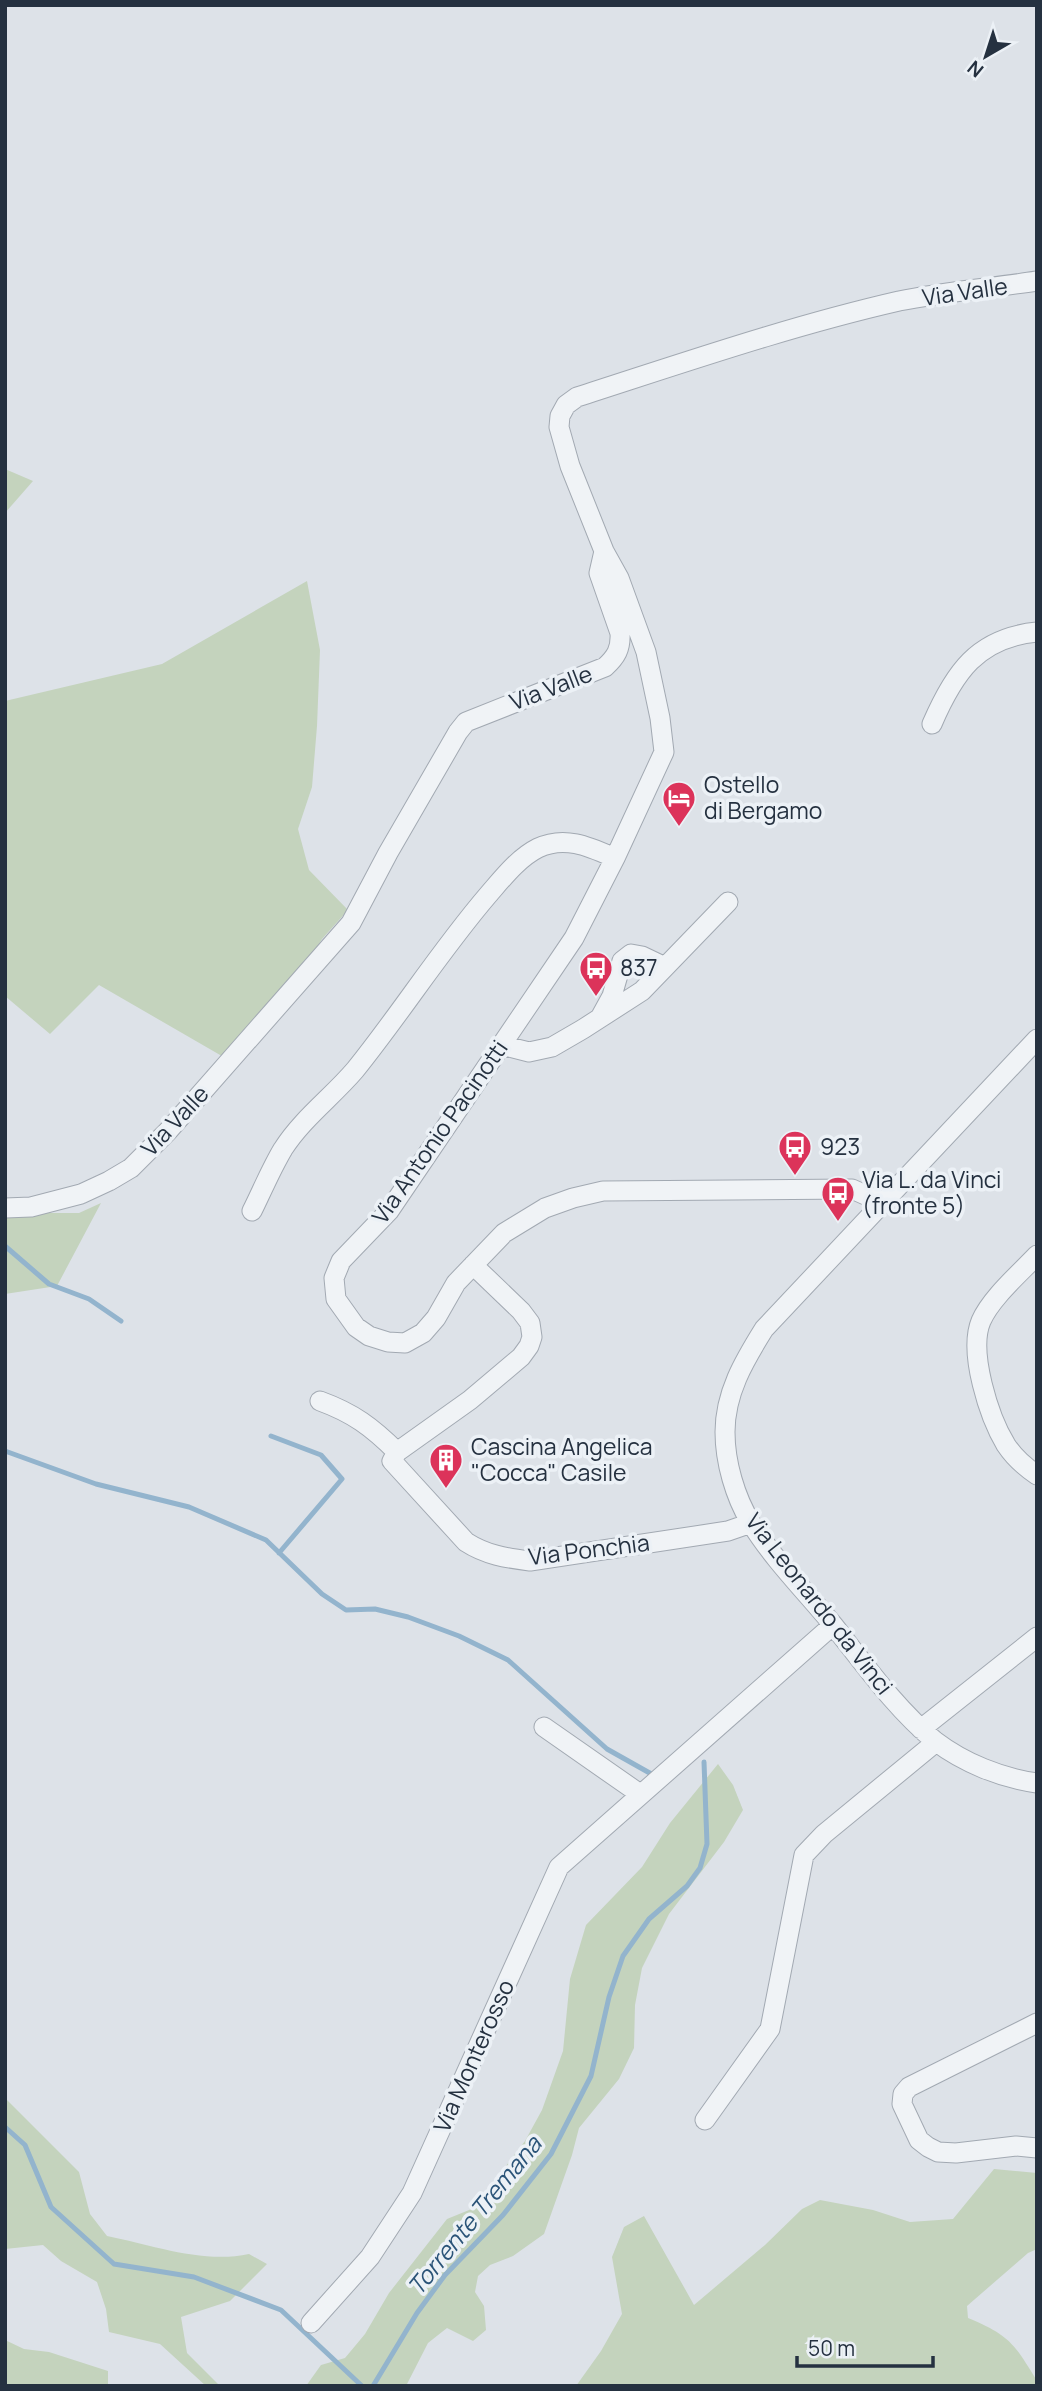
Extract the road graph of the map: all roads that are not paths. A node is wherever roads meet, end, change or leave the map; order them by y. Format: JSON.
{"nodes":[{"id":1,"x":1037,"y":281,"type":"edge"},
{"id":2,"x":604,"y":551,"type":"junction"},
{"id":3,"x":1037,"y":632,"type":"edge"},
{"id":4,"x":932,"y":724,"type":"dead end"},
{"id":5,"x":615,"y":858,"type":"junction"},
{"id":6,"x":728,"y":902,"type":"dead end"},
{"id":7,"x":665,"y":967,"type":"junction"},
{"id":8,"x":599,"y":1020,"type":"junction"},
{"id":9,"x":1037,"y":1039,"type":"edge"},
{"id":10,"x":502,"y":1045,"type":"junction"},
{"id":11,"x":881,"y":1202,"type":"junction"},
{"id":12,"x":5,"y":1208,"type":"edge"},
{"id":13,"x":251,"y":1211,"type":"dead end"},
{"id":14,"x":1037,"y":1255,"type":"edge"},
{"id":15,"x":472,"y":1265,"type":"junction"},
{"id":16,"x":320,"y":1401,"type":"dead end"},
{"id":17,"x":397,"y":1452,"type":"junction"},
{"id":18,"x":1037,"y":1475,"type":"edge"},
{"id":19,"x":751,"y":1523,"type":"junction"},
{"id":20,"x":833,"y":1625,"type":"junction"},
{"id":21,"x":1037,"y":1637,"type":"edge"},
{"id":22,"x":544,"y":1727,"type":"dead end"},
{"id":23,"x":929,"y":1735,"type":"junction"},
{"id":24,"x":1037,"y":1783,"type":"edge"},
{"id":25,"x":640,"y":1794,"type":"junction"},
{"id":26,"x":1037,"y":2023,"type":"edge"},
{"id":27,"x":705,"y":2120,"type":"dead end"},
{"id":28,"x":1037,"y":2148,"type":"edge"},
{"id":29,"x":311,"y":2323,"type":"dead end"}],
"edges":[{"from":1,"to":2,"type":"street","name":"Via Valle"},
{"from":2,"to":5,"type":"street","name":"Via Antonio Pacinotti"},
{"from":2,"to":12,"type":"street","name":"Via Valle"},
{"from":3,"to":4,"type":"street"},
{"from":5,"to":10,"type":"street","name":"Via Antonio Pacinotti"},
{"from":5,"to":13,"type":"street"},
{"from":6,"to":7,"type":"street"},
{"from":7,"to":8,"type":"street"},
{"from":7,"to":8,"type":"street"},
{"from":8,"to":10,"type":"street"},
{"from":9,"to":11,"type":"street","name":"Via Leonardo da Vinci"},
{"from":10,"to":15,"type":"street","name":"Via Antonio Pacinotti"},
{"from":11,"to":15,"type":"street","name":"Via Antonio Pacinotti"},
{"from":11,"to":19,"type":"street","name":"Via Leonardo da Vinci"},
{"from":14,"to":18,"type":"street"},
{"from":15,"to":17,"type":"street"},
{"from":16,"to":17,"type":"street","name":"Via Ponchia"},
{"from":17,"to":19,"type":"street","name":"Via Ponchia"},
{"from":19,"to":20,"type":"street","name":"Via Leonardo da Vinci"},
{"from":20,"to":23,"type":"street","name":"Via Leonardo da Vinci"},
{"from":20,"to":25,"type":"street","name":"Via Monterosso"},
{"from":21,"to":23,"type":"street"},
{"from":22,"to":25,"type":"street"},
{"from":23,"to":24,"type":"street","name":"Via Leonardo da Vinci"},
{"from":23,"to":27,"type":"street"},
{"from":25,"to":29,"type":"street","name":"Via Monterosso"},
{"from":26,"to":28,"type":"street"}]}
